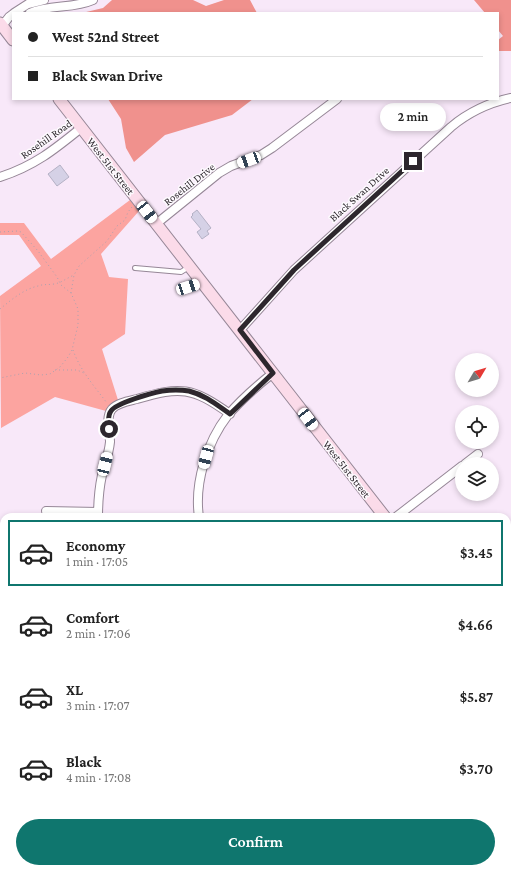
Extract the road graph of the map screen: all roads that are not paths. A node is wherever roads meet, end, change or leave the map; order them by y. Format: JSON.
{"nodes":[{"id":1,"x":44,"y":0,"type":"edge"},
{"id":2,"x":93,"y":0,"type":"edge"},
{"id":3,"x":80,"y":2,"type":"edge"},
{"id":4,"x":16,"y":12,"type":"edge"},
{"id":5,"x":33,"y":12,"type":"edge"},
{"id":6,"x":12,"y":15,"type":"edge"},
{"id":7,"x":5,"y":24,"type":"edge"},
{"id":8,"x":12,"y":38,"type":"edge"},
{"id":9,"x":511,"y":98,"type":"edge"},
{"id":10,"x":60,"y":100,"type":"edge"},
{"id":11,"x":335,"y":100,"type":"edge"},
{"id":12,"x":81,"y":128,"type":"junction"},
{"id":13,"x":0,"y":176,"type":"edge"},
{"id":14,"x":156,"y":224,"type":"junction"},
{"id":15,"x":190,"y":267,"type":"junction"},
{"id":16,"x":136,"y":268,"type":"dead end"},
{"id":17,"x":202,"y":282,"type":"junction"},
{"id":18,"x":188,"y":287,"type":"dead end"},
{"id":19,"x":240,"y":330,"type":"junction"},
{"id":20,"x":273,"y":373,"type":"junction"},
{"id":21,"x":230,"y":414,"type":"junction"},
{"id":22,"x":478,"y":454,"type":"dead end"},
{"id":23,"x":474,"y":457,"type":"edge"},
{"id":24,"x":455,"y":471,"type":"edge"},
{"id":25,"x":46,"y":511,"type":"dead end"},
{"id":26,"x":72,"y":513,"type":"edge"},
{"id":27,"x":98,"y":513,"type":"edge"},
{"id":28,"x":199,"y":513,"type":"edge"},
{"id":29,"x":382,"y":513,"type":"edge"},
{"id":30,"x":401,"y":513,"type":"edge"}],
"edges":[{"from":1,"to":4,"type":"street"},
{"from":2,"to":3,"type":"street"},
{"from":3,"to":5,"type":"street"},
{"from":6,"to":7,"type":"street"},
{"from":7,"to":8,"type":"street"},
{"from":9,"to":19,"type":"street","name":"Black Swan Drive"},
{"from":10,"to":12,"type":"street","name":"West 51st Street"},
{"from":11,"to":14,"type":"street","name":"Rosehill Drive"},
{"from":12,"to":13,"type":"street","name":"Rosehill Road"},
{"from":12,"to":14,"type":"street","name":"West 51st Street"},
{"from":14,"to":15,"type":"street","name":"West 51st Street"},
{"from":15,"to":16,"type":"lane"},
{"from":15,"to":17,"type":"street","name":"West 51st Street"},
{"from":17,"to":18,"type":"lane"},
{"from":17,"to":19,"type":"street","name":"West 51st Street"},
{"from":19,"to":20,"type":"street","name":"West 51st Street"},
{"from":20,"to":21,"type":"street"},
{"from":20,"to":29,"type":"street","name":"West 51st Street"},
{"from":21,"to":27,"type":"street"},
{"from":21,"to":28,"type":"street"},
{"from":22,"to":23,"type":"street"},
{"from":24,"to":30,"type":"street"},
{"from":25,"to":26,"type":"street"}]}
